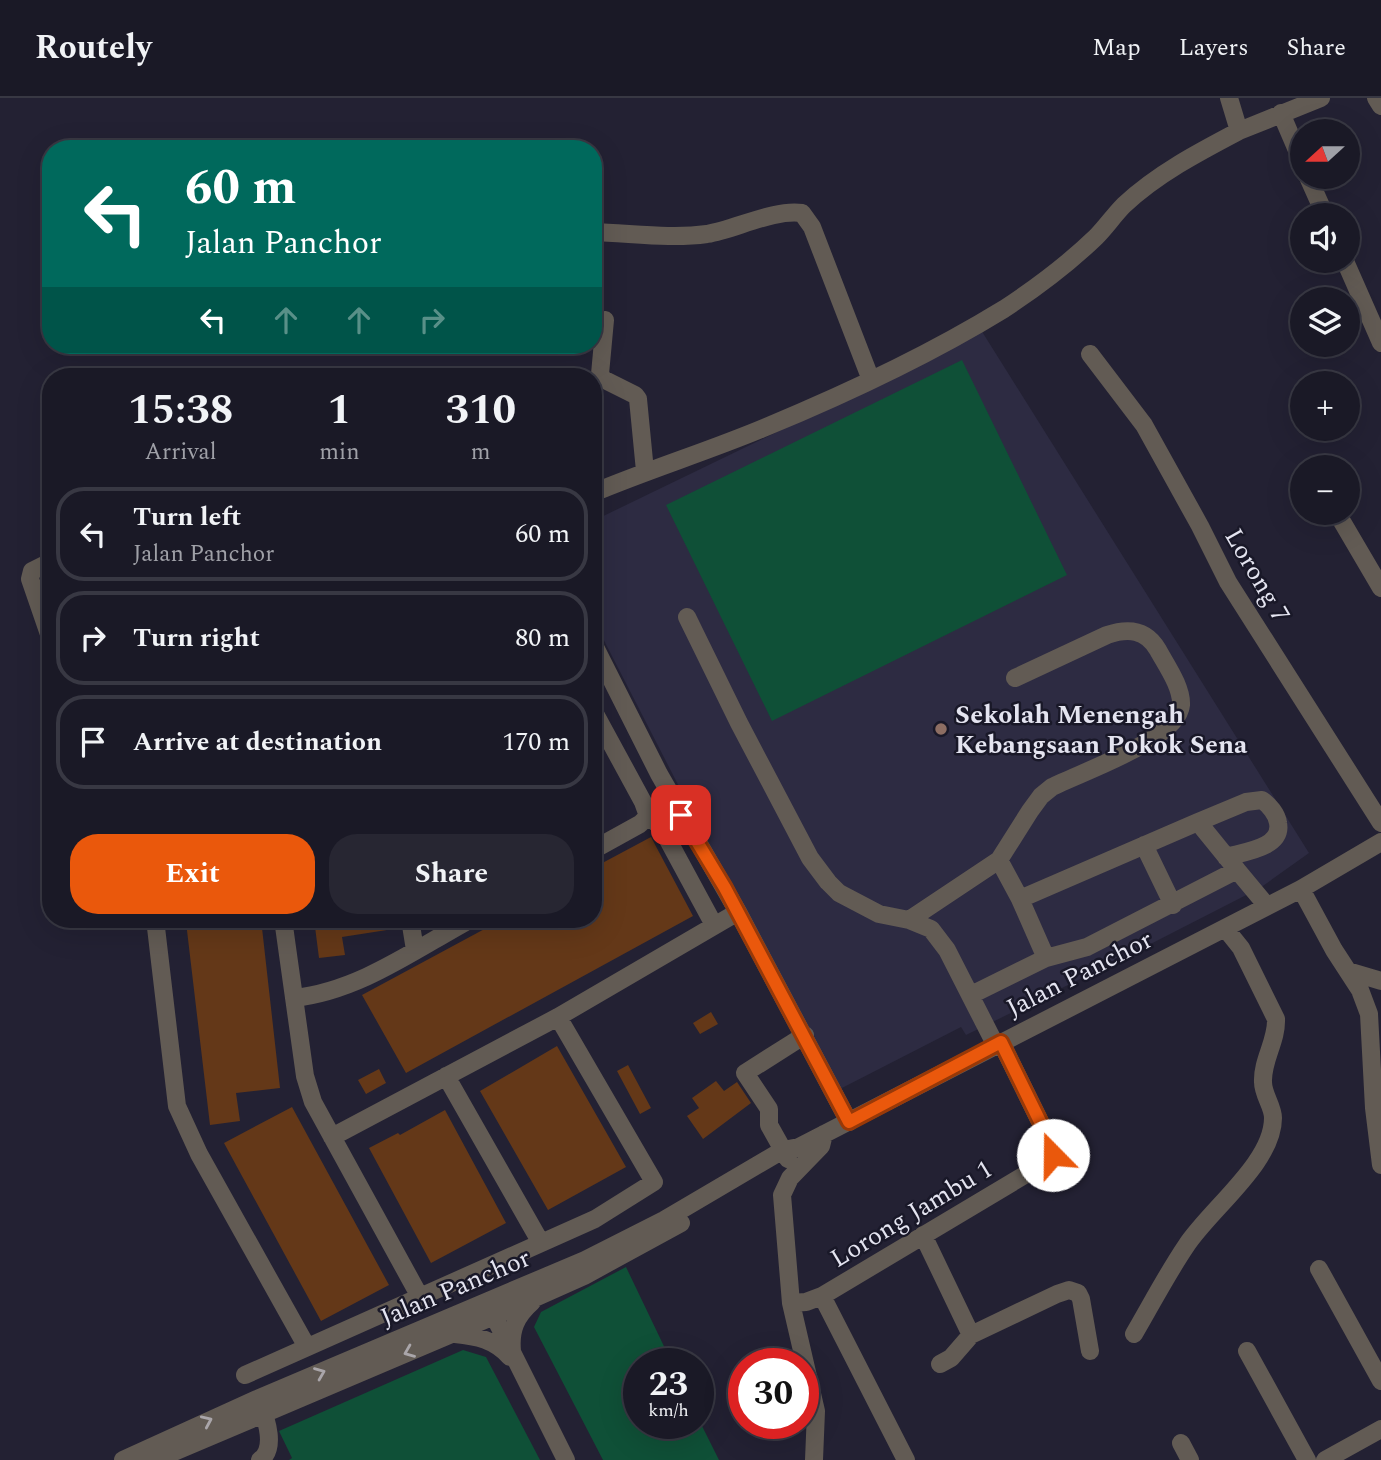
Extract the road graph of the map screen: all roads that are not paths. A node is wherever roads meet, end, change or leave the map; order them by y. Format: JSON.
{"nodes":[{"id":1,"x":1229,"y":98,"type":"edge"},
{"id":2,"x":1321,"y":98,"type":"edge"},
{"id":3,"x":1376,"y":98,"type":"edge"},
{"id":4,"x":1381,"y":106,"type":"edge"},
{"id":5,"x":1281,"y":113,"type":"junction"},
{"id":6,"x":1239,"y":131,"type":"junction"},
{"id":7,"x":1290,"y":134,"type":"edge"},
{"id":8,"x":602,"y":232,"type":"edge"},
{"id":9,"x":1350,"y":273,"type":"edge"},
{"id":10,"x":604,"y":320,"type":"dead end"},
{"id":11,"x":1381,"y":343,"type":"edge"},
{"id":12,"x":602,"y":347,"type":"edge"},
{"id":13,"x":1090,"y":354,"type":"dead end"},
{"id":14,"x":602,"y":377,"type":"edge"},
{"id":15,"x":871,"y":380,"type":"junction"},
{"id":16,"x":645,"y":471,"type":"junction"},
{"id":17,"x":602,"y":490,"type":"edge"},
{"id":18,"x":1344,"y":525,"type":"edge"},
{"id":19,"x":42,"y":566,"type":"edge"},
{"id":20,"x":1381,"y":587,"type":"edge"},
{"id":21,"x":42,"y":614,"type":"edge"},
{"id":22,"x":687,"y":617,"type":"dead end"},
{"id":23,"x":602,"y":661,"type":"edge"},
{"id":24,"x":1015,"y":678,"type":"dead end"},
{"id":25,"x":602,"y":727,"type":"edge"},
{"id":26,"x":648,"y":816,"type":"junction"},
{"id":27,"x":1198,"y":822,"type":"junction"},
{"id":28,"x":1381,"y":823,"type":"edge"},
{"id":29,"x":1381,"y":842,"type":"edge"},
{"id":30,"x":602,"y":845,"type":"edge"},
{"id":31,"x":1144,"y":845,"type":"junction"},
{"id":32,"x":999,"y":860,"type":"junction"},
{"id":33,"x":1232,"y":863,"type":"junction"},
{"id":34,"x":1301,"y":889,"type":"junction"},
{"id":35,"x":1020,"y":900,"type":"junction"},
{"id":36,"x":1173,"y":905,"type":"junction"},
{"id":37,"x":1267,"y":906,"type":"junction"},
{"id":38,"x":738,"y":912,"type":"junction"},
{"id":39,"x":909,"y":920,"type":"junction"},
{"id":40,"x":714,"y":925,"type":"junction"},
{"id":41,"x":156,"y":928,"type":"edge"},
{"id":42,"x":284,"y":928,"type":"edge"},
{"id":43,"x":412,"y":928,"type":"edge"},
{"id":44,"x":455,"y":928,"type":"edge"},
{"id":45,"x":1225,"y":928,"type":"junction"},
{"id":46,"x":415,"y":950,"type":"junction"},
{"id":47,"x":1046,"y":958,"type":"junction"},
{"id":48,"x":1348,"y":971,"type":"junction"},
{"id":49,"x":1381,"y":981,"type":"edge"},
{"id":50,"x":971,"y":995,"type":"junction"},
{"id":51,"x":294,"y":998,"type":"junction"},
{"id":52,"x":558,"y":1017,"type":"junction"},
{"id":53,"x":805,"y":1035,"type":"junction"},
{"id":54,"x":998,"y":1043,"type":"junction"},
{"id":55,"x":1376,"y":1046,"type":"edge"},
{"id":56,"x":446,"y":1076,"type":"junction"},
{"id":57,"x":849,"y":1122,"type":"junction"},
{"id":58,"x":824,"y":1134,"type":"junction"},
{"id":59,"x":332,"y":1137,"type":"junction"},
{"id":60,"x":790,"y":1152,"type":"junction"},
{"id":61,"x":1381,"y":1165,"type":"edge"},
{"id":62,"x":923,"y":1235,"type":"junction"},
{"id":63,"x":541,"y":1243,"type":"junction"},
{"id":64,"x":1319,"y":1269,"type":"dead end"},
{"id":65,"x":510,"y":1291,"type":"junction"},
{"id":66,"x":540,"y":1295,"type":"junction"},
{"id":67,"x":822,"y":1296,"type":"junction"},
{"id":68,"x":420,"y":1297,"type":"junction"},
{"id":69,"x":791,"y":1303,"type":"junction"},
{"id":70,"x":462,"y":1312,"type":"junction"},
{"id":71,"x":494,"y":1316,"type":"junction"},
{"id":72,"x":455,"y":1334,"type":"junction"},
{"id":73,"x":1134,"y":1334,"type":"dead end"},
{"id":74,"x":971,"y":1335,"type":"junction"},
{"id":75,"x":307,"y":1347,"type":"junction"},
{"id":76,"x":1090,"y":1351,"type":"dead end"},
{"id":77,"x":1247,"y":1351,"type":"dead end"},
{"id":78,"x":516,"y":1360,"type":"junction"},
{"id":79,"x":940,"y":1364,"type":"dead end"},
{"id":80,"x":245,"y":1375,"type":"dead end"},
{"id":81,"x":1381,"y":1381,"type":"edge"},
{"id":82,"x":261,"y":1407,"type":"junction"},
{"id":83,"x":1381,"y":1429,"type":"edge"},
{"id":84,"x":1181,"y":1443,"type":"dead end"},
{"id":85,"x":123,"y":1460,"type":"edge"},
{"id":86,"x":155,"y":1460,"type":"edge"},
{"id":87,"x":260,"y":1460,"type":"edge"},
{"id":88,"x":566,"y":1460,"type":"edge"},
{"id":89,"x":814,"y":1460,"type":"edge"},
{"id":90,"x":906,"y":1460,"type":"edge"},
{"id":91,"x":1191,"y":1460,"type":"edge"},
{"id":92,"x":1307,"y":1460,"type":"edge"},
{"id":93,"x":1325,"y":1460,"type":"edge"}],
"edges":[{"from":1,"to":6,"type":"street"},
{"from":2,"to":5,"type":"street"},
{"from":3,"to":4,"type":"street"},
{"from":5,"to":6,"type":"street"},
{"from":5,"to":7,"type":"street"},
{"from":6,"to":15,"type":"street"},
{"from":8,"to":15,"type":"street"},
{"from":9,"to":11,"type":"street"},
{"from":10,"to":12,"type":"street"},
{"from":13,"to":28,"type":"street","name":"Lorong 7"},
{"from":14,"to":16,"type":"street"},
{"from":15,"to":16,"type":"street"},
{"from":16,"to":17,"type":"street"},
{"from":18,"to":20,"type":"street"},
{"from":19,"to":21,"type":"street"},
{"from":22,"to":39,"type":"street"},
{"from":23,"to":38,"type":"street"},
{"from":24,"to":32,"type":"street"},
{"from":25,"to":26,"type":"street"},
{"from":26,"to":30,"type":"street"},
{"from":26,"to":40,"type":"street"},
{"from":27,"to":31,"type":"street"},
{"from":27,"to":33,"type":"street"},
{"from":27,"to":33,"type":"street"},
{"from":29,"to":34,"type":"street","name":"Jalan Panchor"},
{"from":31,"to":35,"type":"street"},
{"from":31,"to":36,"type":"street"},
{"from":32,"to":35,"type":"street"},
{"from":32,"to":39,"type":"street"},
{"from":33,"to":36,"type":"street"},
{"from":33,"to":37,"type":"street"},
{"from":34,"to":37,"type":"street","name":"Jalan Panchor"},
{"from":34,"to":48,"type":"street"},
{"from":35,"to":47,"type":"street"},
{"from":36,"to":47,"type":"street"},
{"from":37,"to":45,"type":"street","name":"Jalan Panchor"},
{"from":38,"to":40,"type":"street"},
{"from":38,"to":53,"type":"street"},
{"from":39,"to":50,"type":"street"},
{"from":40,"to":52,"type":"street"},
{"from":41,"to":75,"type":"street"},
{"from":42,"to":51,"type":"street"},
{"from":43,"to":46,"type":"street"},
{"from":44,"to":46,"type":"street"},
{"from":45,"to":54,"type":"street","name":"Jalan Panchor"},
{"from":45,"to":73,"type":"street"},
{"from":46,"to":51,"type":"street"},
{"from":47,"to":50,"type":"street"},
{"from":48,"to":49,"type":"street"},
{"from":48,"to":55,"type":"street"},
{"from":50,"to":54,"type":"street"},
{"from":51,"to":59,"type":"street"},
{"from":52,"to":56,"type":"street"},
{"from":52,"to":63,"type":"street"},
{"from":53,"to":57,"type":"street"},
{"from":53,"to":60,"type":"street"},
{"from":54,"to":57,"type":"street","name":"Jalan Panchor"},
{"from":54,"to":62,"type":"street","name":"Lorong Jambu 1"},
{"from":55,"to":61,"type":"street"},
{"from":56,"to":59,"type":"street"},
{"from":56,"to":63,"type":"street"},
{"from":57,"to":58,"type":"street","name":"Jalan Panchor"},
{"from":58,"to":60,"type":"street","name":"Jalan Panchor"},
{"from":58,"to":69,"type":"street"},
{"from":59,"to":68,"type":"street"},
{"from":60,"to":65,"type":"street","name":"Jalan Panchor"},
{"from":60,"to":66,"type":"street","name":"Jalan Panchor"},
{"from":62,"to":67,"type":"street","name":"Lorong Jambu 1"},
{"from":62,"to":74,"type":"street"},
{"from":63,"to":68,"type":"street"},
{"from":64,"to":81,"type":"street"},
{"from":65,"to":70,"type":"street","name":"Jalan Panchor"},
{"from":65,"to":71,"type":"street"},
{"from":66,"to":71,"type":"street","name":"Jalan Panchor"},
{"from":66,"to":78,"type":"street"},
{"from":67,"to":69,"type":"street","name":"Lorong Jambu 1"},
{"from":67,"to":90,"type":"street"},
{"from":68,"to":75,"type":"street"},
{"from":69,"to":89,"type":"street"},
{"from":70,"to":71,"type":"street"},
{"from":82,"to":70,"type":"street","name":"Jalan Panchor","one_way":true},
{"from":71,"to":72,"type":"street","name":"Jalan Panchor"},
{"from":71,"to":78,"type":"street"},
{"from":72,"to":78,"type":"street"},
{"from":72,"to":82,"type":"street","name":"Jalan Panchor","one_way":true},
{"from":74,"to":76,"type":"street"},
{"from":74,"to":79,"type":"street"},
{"from":75,"to":80,"type":"street"},
{"from":77,"to":92,"type":"street"},
{"from":78,"to":88,"type":"street"},
{"from":85,"to":82,"type":"street","name":"Jalan Panchor","one_way":true},
{"from":82,"to":86,"type":"street","name":"Jalan Panchor"},
{"from":82,"to":87,"type":"street"},
{"from":83,"to":93,"type":"street"},
{"from":84,"to":91,"type":"street"}]}
